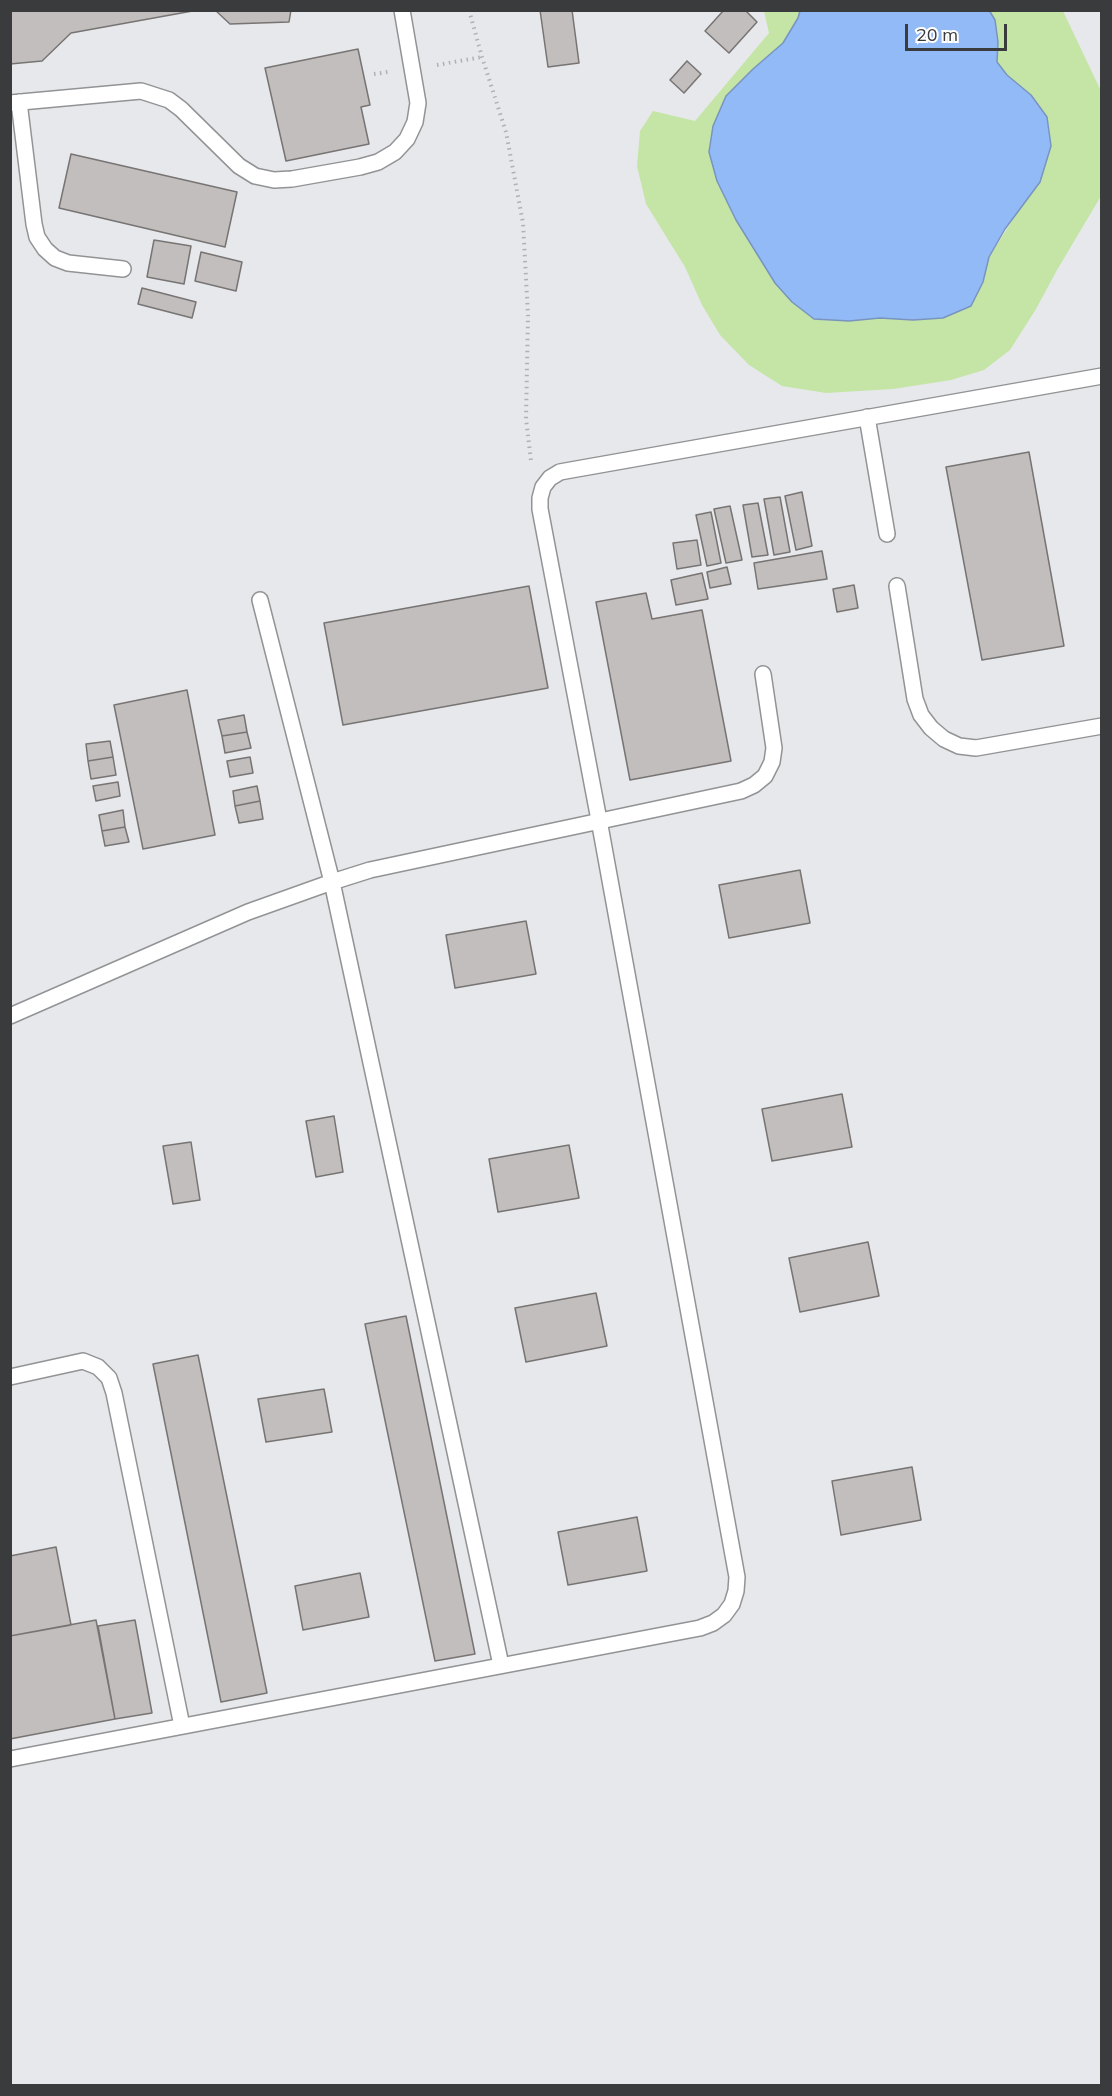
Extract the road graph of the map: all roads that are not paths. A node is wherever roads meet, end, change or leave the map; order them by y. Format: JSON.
{"nodes":[{"id":1,"x":402,"y":10,"type":"edge"},
{"id":2,"x":15,"y":102,"type":"edge"},
{"id":3,"x":123,"y":269,"type":"dead end"},
{"id":4,"x":1101,"y":376,"type":"edge"},
{"id":5,"x":867,"y":417,"type":"junction"},
{"id":6,"x":887,"y":534,"type":"dead end"},
{"id":7,"x":897,"y":586,"type":"dead end"},
{"id":8,"x":260,"y":600,"type":"dead end"},
{"id":9,"x":763,"y":674,"type":"dead end"},
{"id":10,"x":1101,"y":726,"type":"edge"},
{"id":11,"x":599,"y":820,"type":"junction"},
{"id":12,"x":332,"y":882,"type":"junction"},
{"id":13,"x":10,"y":1016,"type":"edge"},
{"id":14,"x":10,"y":1377,"type":"edge"},
{"id":15,"x":501,"y":1665,"type":"junction"},
{"id":16,"x":182,"y":1726,"type":"junction"},
{"id":17,"x":10,"y":1759,"type":"edge"}],
"edges":[{"from":1,"to":2,"type":"lane"},
{"from":2,"to":3,"type":"lane"},
{"from":4,"to":5,"type":"lane"},
{"from":5,"to":6,"type":"lane"},
{"from":5,"to":11,"type":"lane"},
{"from":7,"to":10,"type":"lane"},
{"from":8,"to":12,"type":"lane"},
{"from":9,"to":11,"type":"lane"},
{"from":11,"to":12,"type":"lane"},
{"from":11,"to":15,"type":"lane"},
{"from":12,"to":13,"type":"lane"},
{"from":12,"to":15,"type":"lane"},
{"from":14,"to":16,"type":"lane"},
{"from":15,"to":16,"type":"lane"},
{"from":16,"to":17,"type":"lane"}]}
